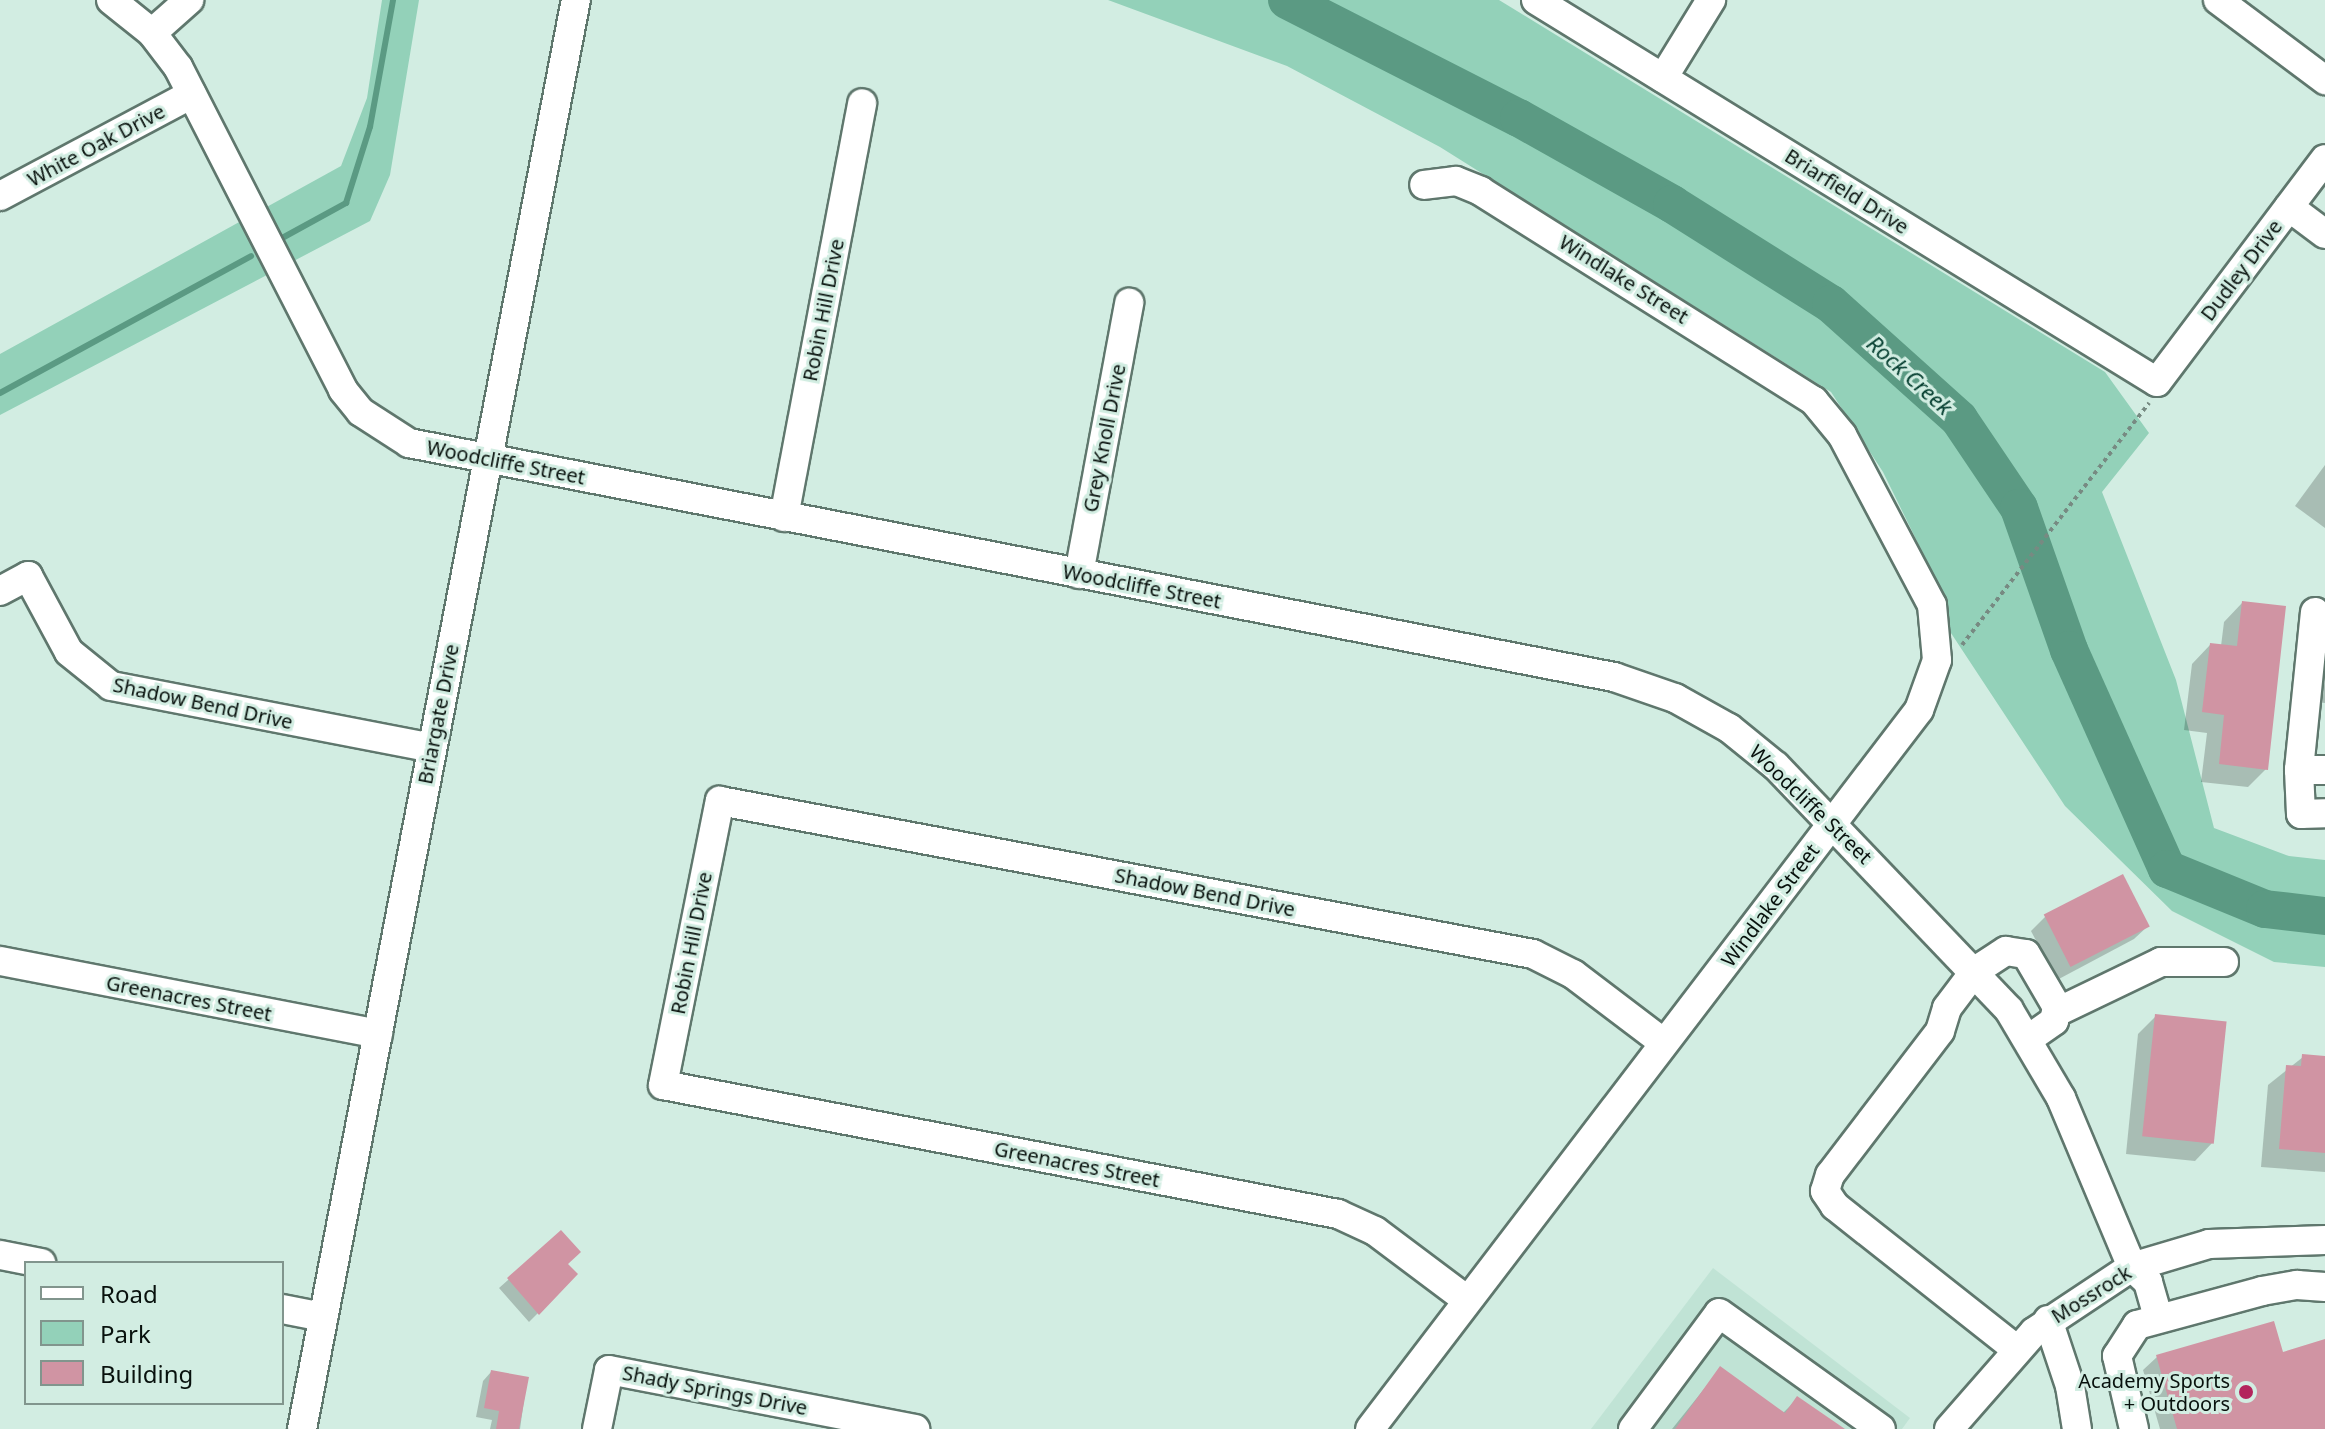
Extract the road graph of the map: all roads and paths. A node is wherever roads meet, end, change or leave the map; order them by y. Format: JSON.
{"nodes":[{"id":1,"x":111,"y":0,"type":"edge"},
{"id":2,"x":189,"y":0,"type":"edge"},
{"id":3,"x":576,"y":0,"type":"edge"},
{"id":4,"x":1536,"y":0,"type":"edge"},
{"id":5,"x":1711,"y":0,"type":"edge"},
{"id":6,"x":2218,"y":0,"type":"edge"},
{"id":7,"x":152,"y":33,"type":"junction"},
{"id":8,"x":1663,"y":78,"type":"junction"},
{"id":9,"x":2325,"y":80,"type":"edge"},
{"id":10,"x":192,"y":94,"type":"junction"},
{"id":11,"x":862,"y":103,"type":"dead end"},
{"id":12,"x":2325,"y":159,"type":"edge"},
{"id":13,"x":1424,"y":185,"type":"dead end"},
{"id":14,"x":0,"y":196,"type":"edge"},
{"id":15,"x":2289,"y":207,"type":"junction"},
{"id":16,"x":2325,"y":234,"type":"edge"},
{"id":17,"x":1129,"y":303,"type":"dead end"},
{"id":18,"x":2157,"y":382,"type":"junction"},
{"id":19,"x":487,"y":459,"type":"junction"},
{"id":20,"x":784,"y":517,"type":"junction"},
{"id":21,"x":1079,"y":574,"type":"junction"},
{"id":22,"x":0,"y":591,"type":"edge"},
{"id":23,"x":2315,"y":612,"type":"dead end"},
{"id":24,"x":1974,"y":626,"type":"dead end"},
{"id":25,"x":432,"y":748,"type":"junction"},
{"id":26,"x":2312,"y":770,"type":"edge"},
{"id":27,"x":720,"y":801,"type":"joint"},
{"id":28,"x":2325,"y":813,"type":"edge"},
{"id":29,"x":1832,"y":823,"type":"junction"},
{"id":30,"x":0,"y":961,"type":"edge"},
{"id":31,"x":2224,"y":962,"type":"dead end"},
{"id":32,"x":1975,"y":971,"type":"junction"},
{"id":33,"x":2057,"y":1012,"type":"junction"},
{"id":34,"x":378,"y":1034,"type":"junction"},
{"id":35,"x":2028,"y":1039,"type":"junction"},
{"id":36,"x":1664,"y":1043,"type":"junction"},
{"id":37,"x":663,"y":1085,"type":"joint"},
{"id":38,"x":2325,"y":1240,"type":"edge"},
{"id":39,"x":0,"y":1255,"type":"edge"},
{"id":40,"x":31,"y":1261,"type":"edge"},
{"id":41,"x":2132,"y":1267,"type":"junction"},
{"id":42,"x":2325,"y":1287,"type":"edge"},
{"id":43,"x":1467,"y":1300,"type":"junction"},
{"id":44,"x":284,"y":1309,"type":"edge"},
{"id":45,"x":2158,"y":1316,"type":"junction"},
{"id":46,"x":323,"y":1317,"type":"junction"},
{"id":47,"x":2048,"y":1320,"type":"junction"},
{"id":48,"x":2016,"y":1349,"type":"junction"},
{"id":49,"x":1875,"y":1427,"type":"edge"},
{"id":50,"x":302,"y":1429,"type":"edge"},
{"id":51,"x":597,"y":1429,"type":"edge"},
{"id":52,"x":915,"y":1429,"type":"edge"},
{"id":53,"x":1370,"y":1429,"type":"edge"},
{"id":54,"x":1633,"y":1429,"type":"edge"},
{"id":55,"x":1949,"y":1429,"type":"edge"},
{"id":56,"x":2077,"y":1429,"type":"edge"},
{"id":57,"x":2134,"y":1429,"type":"edge"}],
"edges":[{"from":1,"to":7,"type":"street","name":"Woodcliffe Street"},
{"from":2,"to":7,"type":"street"},
{"from":3,"to":19,"type":"street","name":"Briargate Drive"},
{"from":4,"to":8,"type":"street","name":"Briarfield Drive"},
{"from":5,"to":8,"type":"street"},
{"from":6,"to":9,"type":"street"},
{"from":7,"to":10,"type":"street","name":"Woodcliffe Street"},
{"from":8,"to":18,"type":"street","name":"Briarfield Drive"},
{"from":10,"to":14,"type":"street","name":"White Oak Drive"},
{"from":10,"to":19,"type":"street","name":"Woodcliffe Street"},
{"from":11,"to":20,"type":"street","name":"Robin Hill Drive"},
{"from":12,"to":15,"type":"street","name":"Dudley Drive"},
{"from":13,"to":29,"type":"street","name":"Windlake Street"},
{"from":15,"to":16,"type":"street"},
{"from":15,"to":18,"type":"street","name":"Dudley Drive"},
{"from":17,"to":21,"type":"street","name":"Grey Knoll Drive"},
{"from":18,"to":24,"type":"path"},
{"from":19,"to":20,"type":"street","name":"Woodcliffe Street"},
{"from":19,"to":25,"type":"street","name":"Briargate Drive"},
{"from":20,"to":21,"type":"street","name":"Woodcliffe Street"},
{"from":21,"to":29,"type":"street","name":"Woodcliffe Street"},
{"from":22,"to":25,"type":"street","name":"Shadow Bend Drive"},
{"from":23,"to":26,"type":"street"},
{"from":25,"to":34,"type":"street","name":"Briargate Drive"},
{"from":26,"to":28,"type":"street"},
{"from":27,"to":36,"type":"street","name":"Shadow Bend Drive"},
{"from":27,"to":37,"type":"street","name":"Robin Hill Drive"},
{"from":29,"to":32,"type":"street","name":"Woodcliffe Street"},
{"from":29,"to":36,"type":"street","name":"Windlake Street"},
{"from":30,"to":34,"type":"street","name":"Greenacres Street"},
{"from":31,"to":33,"type":"street"},
{"from":32,"to":33,"type":"street"},
{"from":32,"to":35,"type":"street","name":"Woodcliffe Street"},
{"from":32,"to":48,"type":"street"},
{"from":33,"to":35,"type":"street"},
{"from":34,"to":46,"type":"street","name":"Briargate Drive"},
{"from":35,"to":41,"type":"street","name":"Woodcliffe Street"},
{"from":36,"to":43,"type":"street","name":"Windlake Street"},
{"from":37,"to":43,"type":"street","name":"Greenacres Street"},
{"from":38,"to":41,"type":"street","name":"Mossrock"},
{"from":39,"to":40,"type":"street"},
{"from":41,"to":45,"type":"street","name":"Woodcliffe Street"},
{"from":41,"to":47,"type":"street","name":"Mossrock"},
{"from":42,"to":45,"type":"street"},
{"from":43,"to":53,"type":"street","name":"Windlake Street"},
{"from":44,"to":46,"type":"street"},
{"from":45,"to":57,"type":"street"},
{"from":46,"to":50,"type":"street","name":"Briargate Drive"},
{"from":47,"to":48,"type":"street","name":"Mossrock"},
{"from":47,"to":56,"type":"street"},
{"from":48,"to":55,"type":"street","name":"Mossrock"},
{"from":49,"to":54,"type":"street"},
{"from":51,"to":52,"type":"street","name":"Shady Springs Drive"}]}
